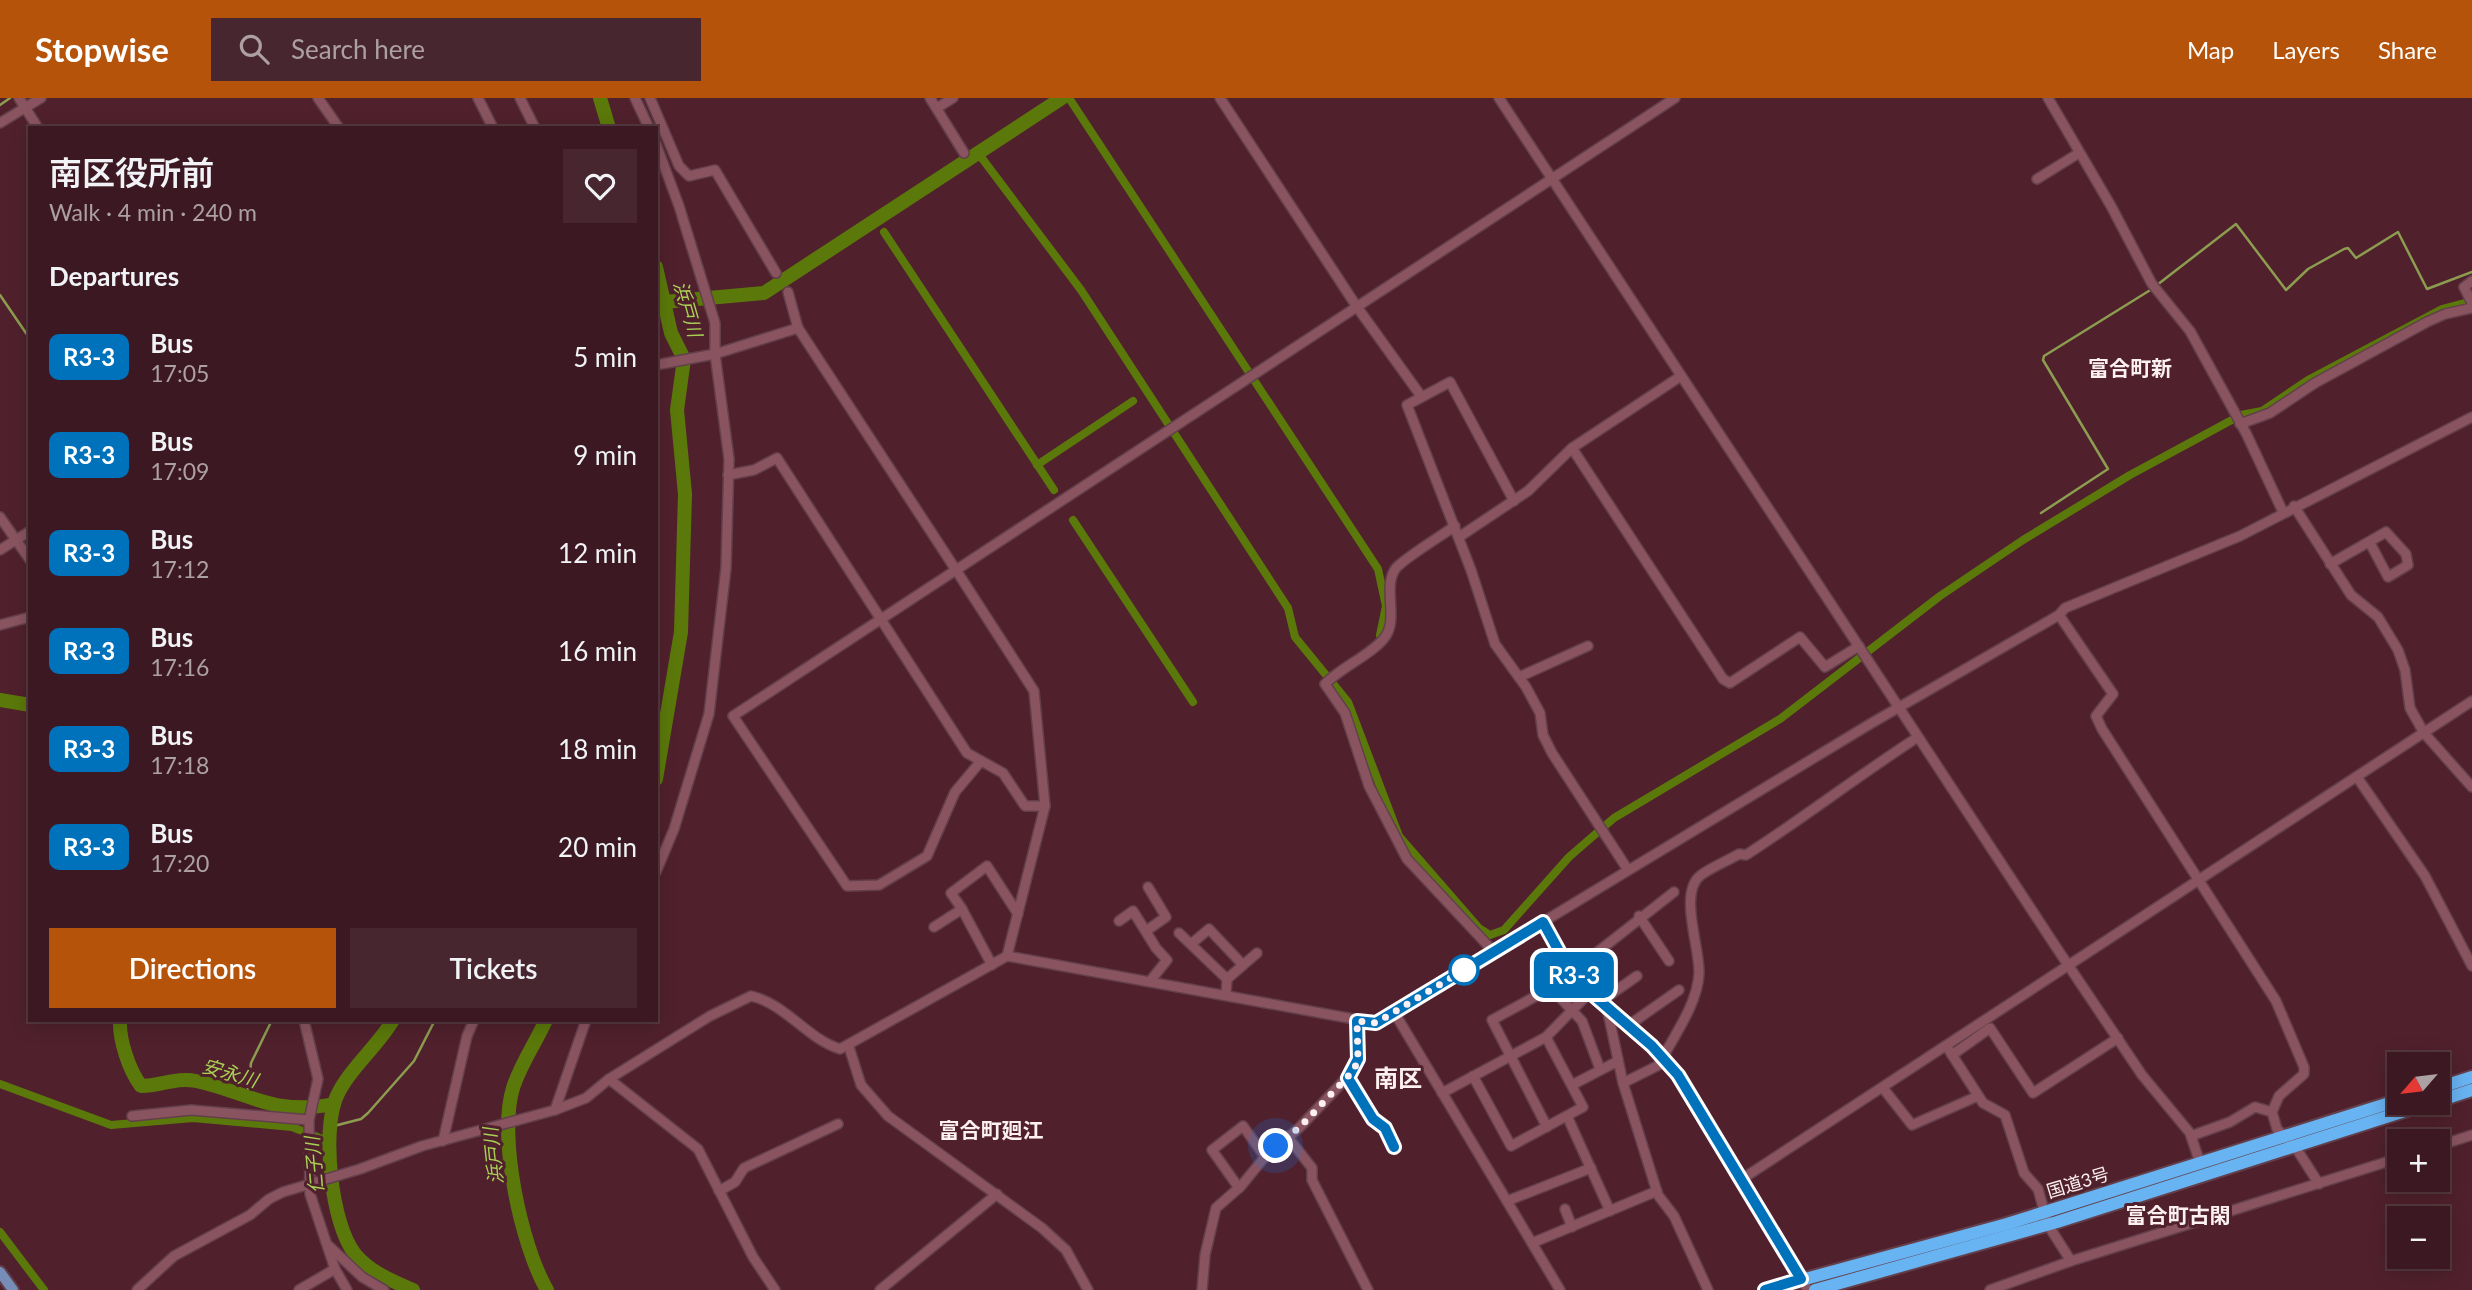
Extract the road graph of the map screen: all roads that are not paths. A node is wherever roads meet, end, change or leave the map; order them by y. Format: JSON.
{"nodes":[{"id":1,"x":41,"y":98,"type":"edge"},
{"id":2,"x":318,"y":98,"type":"edge"},
{"id":3,"x":478,"y":98,"type":"edge"},
{"id":4,"x":520,"y":98,"type":"edge"},
{"id":5,"x":635,"y":98,"type":"edge"},
{"id":6,"x":650,"y":98,"type":"edge"},
{"id":7,"x":930,"y":98,"type":"edge"},
{"id":8,"x":953,"y":98,"type":"edge"},
{"id":9,"x":1220,"y":98,"type":"edge"},
{"id":10,"x":1499,"y":98,"type":"edge"},
{"id":11,"x":1675,"y":98,"type":"edge"},
{"id":12,"x":2048,"y":98,"type":"edge"},
{"id":13,"x":21,"y":102,"type":"edge"},
{"id":14,"x":937,"y":108,"type":"junction"},
{"id":15,"x":0,"y":123,"type":"edge"},
{"id":16,"x":37,"y":126,"type":"edge"},
{"id":17,"x":338,"y":126,"type":"edge"},
{"id":18,"x":492,"y":126,"type":"edge"},
{"id":19,"x":534,"y":126,"type":"edge"},
{"id":20,"x":648,"y":126,"type":"edge"},
{"id":21,"x":658,"y":149,"type":"edge"},
{"id":22,"x":964,"y":153,"type":"dead end"},
{"id":23,"x":2079,"y":153,"type":"junction"},
{"id":24,"x":2037,"y":178,"type":"dead end"},
{"id":25,"x":1552,"y":179,"type":"junction"},
{"id":26,"x":776,"y":273,"type":"dead end"},
{"id":27,"x":2472,"y":281,"type":"edge"},
{"id":28,"x":788,"y":292,"type":"dead end"},
{"id":29,"x":2471,"y":303,"type":"edge"},
{"id":30,"x":1357,"y":307,"type":"junction"},
{"id":31,"x":798,"y":328,"type":"junction"},
{"id":32,"x":715,"y":354,"type":"junction"},
{"id":33,"x":658,"y":365,"type":"edge"},
{"id":34,"x":1681,"y":376,"type":"junction"},
{"id":35,"x":1421,"y":397,"type":"junction"},
{"id":36,"x":2472,"y":417,"type":"edge"},
{"id":37,"x":2237,"y":419,"type":"junction"},
{"id":38,"x":1572,"y":448,"type":"junction"},
{"id":39,"x":728,"y":475,"type":"junction"},
{"id":40,"x":1514,"y":502,"type":"junction"},
{"id":41,"x":2294,"y":506,"type":"junction"},
{"id":42,"x":2283,"y":512,"type":"junction"},
{"id":43,"x":0,"y":517,"type":"edge"},
{"id":44,"x":1455,"y":526,"type":"junction"},
{"id":45,"x":28,"y":532,"type":"edge"},
{"id":46,"x":1459,"y":537,"type":"junction"},
{"id":47,"x":16,"y":541,"type":"junction"},
{"id":48,"x":2370,"y":543,"type":"junction"},
{"id":49,"x":0,"y":550,"type":"edge"},
{"id":50,"x":28,"y":556,"type":"edge"},
{"id":51,"x":2330,"y":564,"type":"junction"},
{"id":52,"x":956,"y":570,"type":"junction"},
{"id":53,"x":2057,"y":616,"type":"junction"},
{"id":54,"x":28,"y":618,"type":"edge"},
{"id":55,"x":882,"y":619,"type":"junction"},
{"id":56,"x":0,"y":625,"type":"edge"},
{"id":57,"x":1588,"y":646,"type":"dead end"},
{"id":58,"x":1860,"y":647,"type":"junction"},
{"id":59,"x":1519,"y":677,"type":"junction"},
{"id":60,"x":2472,"y":701,"type":"edge"},
{"id":61,"x":1899,"y":707,"type":"junction"},
{"id":62,"x":2424,"y":733,"type":"junction"},
{"id":63,"x":1918,"y":737,"type":"junction"},
{"id":64,"x":981,"y":761,"type":"junction"},
{"id":65,"x":2351,"y":781,"type":"junction"},
{"id":66,"x":2472,"y":787,"type":"edge"},
{"id":67,"x":1045,"y":806,"type":"junction"},
{"id":68,"x":658,"y":867,"type":"edge"},
{"id":69,"x":1628,"y":870,"type":"junction"},
{"id":70,"x":2199,"y":881,"type":"junction"},
{"id":71,"x":1148,"y":887,"type":"dead end"},
{"id":72,"x":1674,"y":892,"type":"dead end"},
{"id":73,"x":962,"y":909,"type":"junction"},
{"id":74,"x":1018,"y":914,"type":"junction"},
{"id":75,"x":1639,"y":916,"type":"junction"},
{"id":76,"x":1119,"y":921,"type":"dead end"},
{"id":77,"x":1543,"y":922,"type":"junction"},
{"id":78,"x":934,"y":927,"type":"dead end"},
{"id":79,"x":1146,"y":931,"type":"junction"},
{"id":80,"x":1179,"y":933,"type":"dead end"},
{"id":81,"x":1191,"y":944,"type":"junction"},
{"id":82,"x":1494,"y":952,"type":"junction"},
{"id":83,"x":1256,"y":953,"type":"dead end"},
{"id":84,"x":1007,"y":956,"type":"junction"},
{"id":85,"x":1670,"y":961,"type":"dead end"},
{"id":86,"x":2471,"y":964,"type":"edge"},
{"id":87,"x":992,"y":965,"type":"junction"},
{"id":88,"x":1243,"y":965,"type":"junction"},
{"id":89,"x":2069,"y":966,"type":"junction"},
{"id":90,"x":1572,"y":972,"type":"junction"},
{"id":91,"x":1637,"y":975,"type":"dead end"},
{"id":92,"x":1227,"y":979,"type":"junction"},
{"id":93,"x":1151,"y":980,"type":"junction"},
{"id":94,"x":1679,"y":990,"type":"dead end"},
{"id":95,"x":1590,"y":992,"type":"junction"},
{"id":96,"x":1226,"y":994,"type":"junction"},
{"id":97,"x":1604,"y":1005,"type":"junction"},
{"id":98,"x":1394,"y":1012,"type":"junction"},
{"id":99,"x":1572,"y":1012,"type":"junction"},
{"id":100,"x":1357,"y":1021,"type":"junction"},
{"id":101,"x":304,"y":1022,"type":"edge"},
{"id":102,"x":473,"y":1022,"type":"edge"},
{"id":103,"x":585,"y":1022,"type":"edge"},
{"id":104,"x":1629,"y":1026,"type":"junction"},
{"id":105,"x":1546,"y":1037,"type":"junction"},
{"id":106,"x":2118,"y":1038,"type":"junction"},
{"id":107,"x":849,"y":1046,"type":"junction"},
{"id":108,"x":1949,"y":1051,"type":"junction"},
{"id":109,"x":1509,"y":1057,"type":"junction"},
{"id":110,"x":1665,"y":1059,"type":"junction"},
{"id":111,"x":1618,"y":1061,"type":"junction"},
{"id":112,"x":1600,"y":1069,"type":"junction"},
{"id":113,"x":1473,"y":1076,"type":"junction"},
{"id":114,"x":609,"y":1079,"type":"junction"},
{"id":115,"x":2472,"y":1082,"type":"edge"},
{"id":116,"x":1623,"y":1083,"type":"junction"},
{"id":117,"x":1572,"y":1085,"type":"junction"},
{"id":118,"x":2450,"y":1086,"type":"edge"},
{"id":119,"x":1883,"y":1088,"type":"junction"},
{"id":120,"x":1442,"y":1093,"type":"junction"},
{"id":121,"x":2450,"y":1094,"type":"edge"},
{"id":122,"x":1978,"y":1096,"type":"junction"},
{"id":123,"x":2387,"y":1104,"type":"edge"},
{"id":124,"x":555,"y":1111,"type":"junction"},
{"id":125,"x":2272,"y":1112,"type":"junction"},
{"id":126,"x":2395,"y":1115,"type":"edge"},
{"id":127,"x":132,"y":1116,"type":"dead end"},
{"id":128,"x":1567,"y":1116,"type":"junction"},
{"id":129,"x":309,"y":1120,"type":"junction"},
{"id":130,"x":838,"y":1124,"type":"dead end"},
{"id":131,"x":1547,"y":1127,"type":"junction"},
{"id":132,"x":2472,"y":1135,"type":"edge"},
{"id":133,"x":1287,"y":1136,"type":"junction"},
{"id":134,"x":2191,"y":1136,"type":"junction"},
{"id":135,"x":2285,"y":1136,"type":"junction"},
{"id":136,"x":443,"y":1142,"type":"junction"},
{"id":137,"x":2450,"y":1142,"type":"edge"},
{"id":138,"x":2296,"y":1147,"type":"junction"},
{"id":139,"x":1265,"y":1157,"type":"junction"},
{"id":140,"x":2387,"y":1162,"type":"edge"},
{"id":141,"x":2200,"y":1163,"type":"junction"},
{"id":142,"x":1591,"y":1168,"type":"junction"},
{"id":143,"x":1742,"y":1179,"type":"junction"},
{"id":144,"x":2319,"y":1184,"type":"junction"},
{"id":145,"x":309,"y":1186,"type":"junction"},
{"id":146,"x":1239,"y":1188,"type":"junction"},
{"id":147,"x":719,"y":1191,"type":"junction"},
{"id":148,"x":1657,"y":1191,"type":"junction"},
{"id":149,"x":997,"y":1194,"type":"junction"},
{"id":150,"x":1507,"y":1201,"type":"junction"},
{"id":151,"x":1565,"y":1209,"type":"dead end"},
{"id":152,"x":1611,"y":1210,"type":"junction"},
{"id":153,"x":2046,"y":1218,"type":"junction"},
{"id":154,"x":1572,"y":1227,"type":"junction"},
{"id":155,"x":1532,"y":1243,"type":"junction"},
{"id":156,"x":328,"y":1245,"type":"junction"},
{"id":157,"x":2071,"y":1261,"type":"junction"},
{"id":158,"x":335,"y":1269,"type":"junction"},
{"id":159,"x":0,"y":1272,"type":"edge"},
{"id":160,"x":1804,"y":1284,"type":"edge"},
{"id":161,"x":13,"y":1290,"type":"edge"},
{"id":162,"x":137,"y":1290,"type":"edge"},
{"id":163,"x":299,"y":1290,"type":"edge"},
{"id":164,"x":347,"y":1290,"type":"edge"},
{"id":165,"x":384,"y":1290,"type":"edge"},
{"id":166,"x":775,"y":1290,"type":"edge"},
{"id":167,"x":880,"y":1290,"type":"edge"},
{"id":168,"x":1088,"y":1290,"type":"edge"},
{"id":169,"x":1202,"y":1290,"type":"edge"},
{"id":170,"x":1367,"y":1290,"type":"edge"},
{"id":171,"x":1560,"y":1290,"type":"edge"},
{"id":172,"x":1708,"y":1290,"type":"edge"},
{"id":173,"x":1765,"y":1290,"type":"edge"},
{"id":174,"x":1815,"y":1290,"type":"edge"},
{"id":175,"x":1990,"y":1290,"type":"edge"}],
"edges":[{"from":1,"to":13,"type":"street"},
{"from":2,"to":17,"type":"street"},
{"from":3,"to":18,"type":"street"},
{"from":4,"to":19,"type":"street"},
{"from":5,"to":20,"type":"street"},
{"from":6,"to":26,"type":"street"},
{"from":7,"to":14,"type":"street"},
{"from":8,"to":14,"type":"street"},
{"from":9,"to":30,"type":"street"},
{"from":10,"to":25,"type":"street"},
{"from":11,"to":25,"type":"street"},
{"from":12,"to":23,"type":"street"},
{"from":13,"to":15,"type":"street"},
{"from":13,"to":16,"type":"street"},
{"from":14,"to":22,"type":"street"},
{"from":21,"to":32,"type":"street"},
{"from":23,"to":24,"type":"street"},
{"from":23,"to":37,"type":"street"},
{"from":25,"to":30,"type":"street"},
{"from":25,"to":34,"type":"street"},
{"from":27,"to":29,"type":"street"},
{"from":28,"to":31,"type":"street"},
{"from":29,"to":37,"type":"street"},
{"from":30,"to":35,"type":"street"},
{"from":30,"to":52,"type":"street"},
{"from":31,"to":32,"type":"street"},
{"from":31,"to":52,"type":"street"},
{"from":32,"to":33,"type":"street"},
{"from":32,"to":39,"type":"street"},
{"from":34,"to":38,"type":"street"},
{"from":34,"to":58,"type":"street"},
{"from":35,"to":40,"type":"street"},
{"from":35,"to":44,"type":"street"},
{"from":36,"to":41,"type":"street"},
{"from":37,"to":42,"type":"street"},
{"from":38,"to":40,"type":"street"},
{"from":38,"to":58,"type":"street"},
{"from":39,"to":55,"type":"street"},
{"from":39,"to":68,"type":"street"},
{"from":40,"to":46,"type":"street"},
{"from":41,"to":42,"type":"street"},
{"from":41,"to":51,"type":"street"},
{"from":42,"to":53,"type":"street"},
{"from":43,"to":47,"type":"street"},
{"from":44,"to":46,"type":"street"},
{"from":44,"to":82,"type":"street"},
{"from":45,"to":47,"type":"street"},
{"from":46,"to":59,"type":"street"},
{"from":47,"to":49,"type":"street"},
{"from":47,"to":50,"type":"street"},
{"from":48,"to":48,"type":"street"},
{"from":48,"to":51,"type":"street"},
{"from":51,"to":62,"type":"street"},
{"from":52,"to":55,"type":"street"},
{"from":52,"to":67,"type":"street"},
{"from":53,"to":61,"type":"street"},
{"from":53,"to":70,"type":"street"},
{"from":54,"to":56,"type":"street"},
{"from":55,"to":64,"type":"street"},
{"from":55,"to":64,"type":"street"},
{"from":57,"to":59,"type":"street"},
{"from":58,"to":61,"type":"street"},
{"from":59,"to":69,"type":"street"},
{"from":60,"to":62,"type":"street"},
{"from":61,"to":63,"type":"street"},
{"from":61,"to":69,"type":"street"},
{"from":62,"to":65,"type":"street"},
{"from":62,"to":66,"type":"street"},
{"from":63,"to":89,"type":"street"},
{"from":63,"to":110,"type":"street"},
{"from":64,"to":67,"type":"street"},
{"from":65,"to":70,"type":"street"},
{"from":65,"to":86,"type":"street"},
{"from":67,"to":74,"type":"street"},
{"from":69,"to":77,"type":"street"},
{"from":70,"to":89,"type":"street"},
{"from":70,"to":125,"type":"street"},
{"from":71,"to":79,"type":"street"},
{"from":72,"to":75,"type":"street"},
{"from":73,"to":74,"type":"street"},
{"from":73,"to":78,"type":"street"},
{"from":73,"to":87,"type":"street"},
{"from":74,"to":84,"type":"street"},
{"from":75,"to":85,"type":"street"},
{"from":75,"to":90,"type":"street"},
{"from":76,"to":79,"type":"street"},
{"from":77,"to":82,"type":"street"},
{"from":77,"to":90,"type":"street"},
{"from":79,"to":93,"type":"street"},
{"from":80,"to":81,"type":"street"},
{"from":81,"to":88,"type":"street"},
{"from":81,"to":92,"type":"street"},
{"from":82,"to":98,"type":"street"},
{"from":83,"to":88,"type":"street"},
{"from":84,"to":87,"type":"street"},
{"from":84,"to":93,"type":"street"},
{"from":87,"to":107,"type":"street"},
{"from":88,"to":92,"type":"street"},
{"from":89,"to":106,"type":"street"},
{"from":89,"to":108,"type":"street"},
{"from":90,"to":95,"type":"street"},
{"from":91,"to":97,"type":"street"},
{"from":92,"to":96,"type":"street"},
{"from":93,"to":96,"type":"street"},
{"from":94,"to":104,"type":"street"},
{"from":95,"to":97,"type":"street"},
{"from":95,"to":99,"type":"street"},
{"from":96,"to":100,"type":"street"},
{"from":97,"to":104,"type":"street"},
{"from":97,"to":111,"type":"street"},
{"from":98,"to":100,"type":"street"},
{"from":98,"to":120,"type":"street"},
{"from":99,"to":105,"type":"street"},
{"from":99,"to":109,"type":"street"},
{"from":99,"to":112,"type":"street"},
{"from":100,"to":133,"type":"street"},
{"from":101,"to":129,"type":"street"},
{"from":102,"to":136,"type":"street"},
{"from":103,"to":124,"type":"street"},
{"from":104,"to":110,"type":"street"},
{"from":105,"to":109,"type":"street"},
{"from":105,"to":117,"type":"street"},
{"from":106,"to":108,"type":"street"},
{"from":106,"to":134,"type":"street"},
{"from":107,"to":114,"type":"street"},
{"from":107,"to":149,"type":"street"},
{"from":108,"to":119,"type":"street"},
{"from":108,"to":122,"type":"street"},
{"from":109,"to":113,"type":"street"},
{"from":109,"to":131,"type":"street"},
{"from":110,"to":116,"type":"street"},
{"from":110,"to":143,"type":"street"},
{"from":111,"to":112,"type":"street"},
{"from":111,"to":116,"type":"street"},
{"from":112,"to":117,"type":"street"},
{"from":113,"to":120,"type":"street"},
{"from":113,"to":131,"type":"street"},
{"from":114,"to":124,"type":"street"},
{"from":114,"to":147,"type":"street"},
{"from":115,"to":118,"type":"highway","name":"国道3号"},
{"from":115,"to":121,"type":"highway","name":"国道3号"},
{"from":116,"to":148,"type":"street"},
{"from":117,"to":128,"type":"street"},
{"from":119,"to":122,"type":"street"},
{"from":119,"to":143,"type":"street"},
{"from":120,"to":150,"type":"street"},
{"from":122,"to":153,"type":"street"},
{"from":123,"to":135,"type":"highway","name":"国道3号"},
{"from":124,"to":136,"type":"street"},
{"from":125,"to":134,"type":"street"},
{"from":125,"to":135,"type":"street"},
{"from":126,"to":138,"type":"highway","name":"国道3号"},
{"from":127,"to":129,"type":"street"},
{"from":128,"to":131,"type":"street"},
{"from":128,"to":142,"type":"street"},
{"from":129,"to":145,"type":"street"},
{"from":130,"to":147,"type":"street"},
{"from":132,"to":137,"type":"street"},
{"from":133,"to":139,"type":"street"},
{"from":133,"to":170,"type":"street"},
{"from":134,"to":141,"type":"street"},
{"from":135,"to":138,"type":"street"},
{"from":135,"to":141,"type":"highway","name":"国道3号"},
{"from":136,"to":145,"type":"street"},
{"from":138,"to":144,"type":"street"},
{"from":138,"to":153,"type":"highway","name":"国道3号"},
{"from":139,"to":146,"type":"street"},
{"from":139,"to":146,"type":"street"},
{"from":140,"to":144,"type":"street"},
{"from":141,"to":153,"type":"highway","name":"国道3号"},
{"from":142,"to":150,"type":"street"},
{"from":142,"to":152,"type":"street"},
{"from":143,"to":160,"type":"street"},
{"from":144,"to":157,"type":"street"},
{"from":145,"to":156,"type":"street"},
{"from":145,"to":162,"type":"street"},
{"from":146,"to":169,"type":"street"},
{"from":147,"to":166,"type":"street"},
{"from":148,"to":152,"type":"street"},
{"from":148,"to":172,"type":"street"},
{"from":149,"to":167,"type":"street"},
{"from":149,"to":168,"type":"street"},
{"from":150,"to":155,"type":"street"},
{"from":151,"to":154,"type":"street"},
{"from":152,"to":154,"type":"street"},
{"from":153,"to":157,"type":"street"},
{"from":153,"to":160,"type":"highway","name":"国道3号"},
{"from":153,"to":174,"type":"highway","name":"国道3号"},
{"from":154,"to":155,"type":"street"},
{"from":155,"to":171,"type":"street"},
{"from":156,"to":158,"type":"street"},
{"from":156,"to":165,"type":"street"},
{"from":157,"to":175,"type":"street"},
{"from":158,"to":163,"type":"street"},
{"from":158,"to":164,"type":"street"},
{"from":159,"to":161,"type":"main road"},
{"from":160,"to":173,"type":"highway","name":"国道3号"}]}
